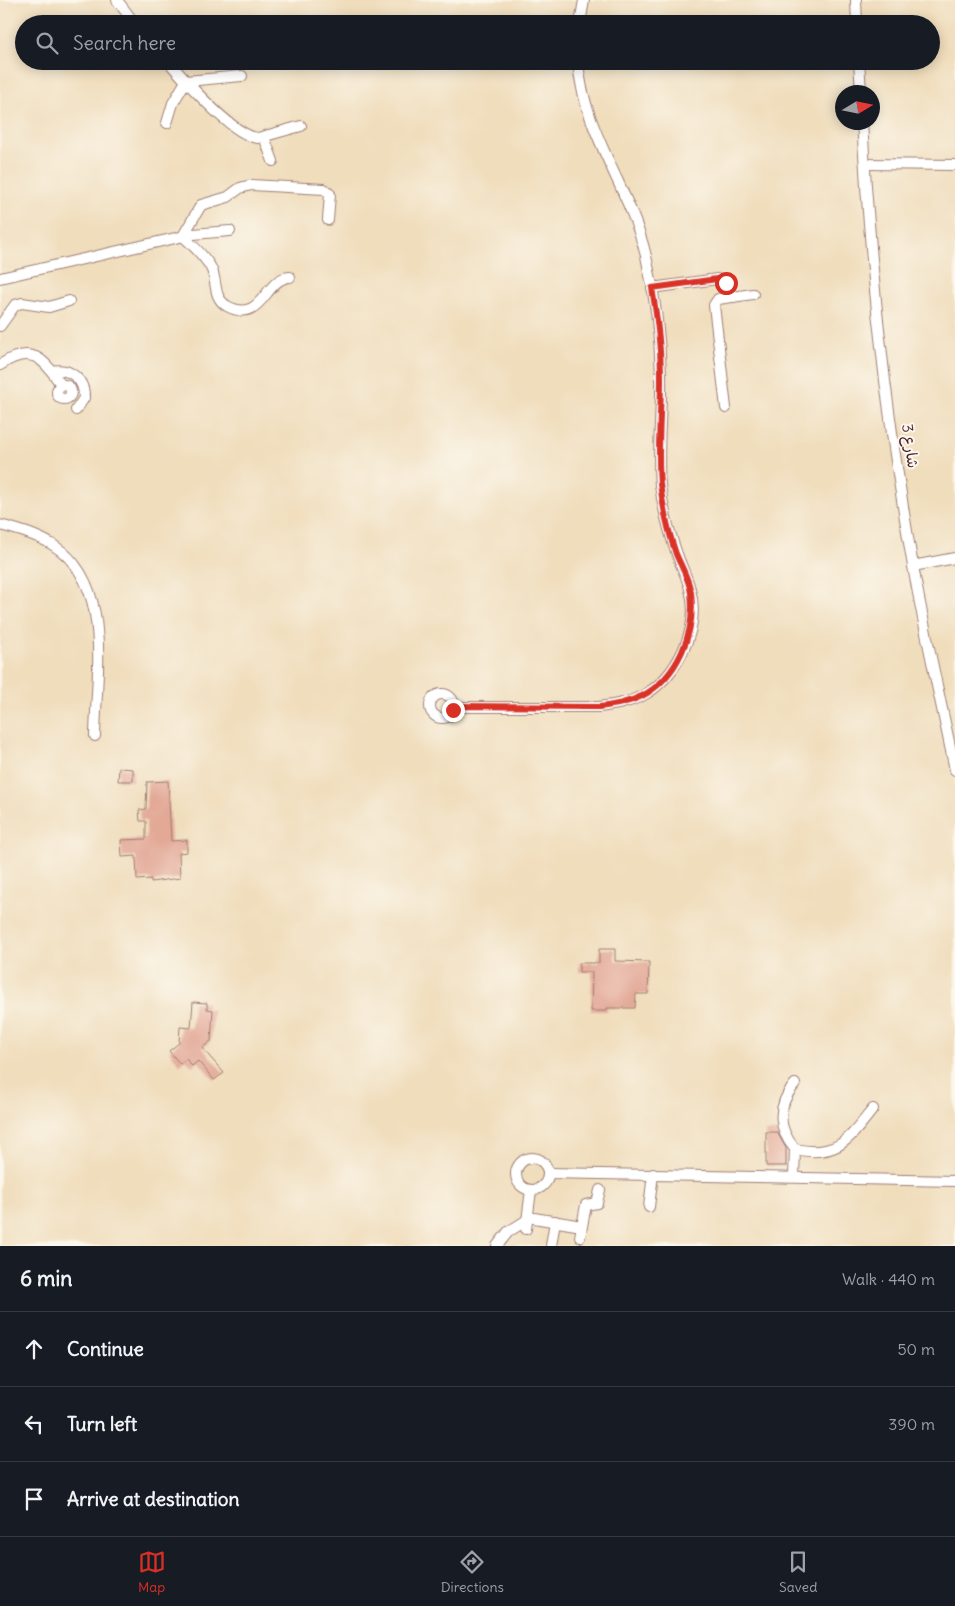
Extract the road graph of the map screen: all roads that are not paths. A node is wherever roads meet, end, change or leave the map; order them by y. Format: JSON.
{"nodes":[{"id":1,"x":118,"y":0,"type":"edge"},
{"id":2,"x":584,"y":0,"type":"edge"},
{"id":3,"x":856,"y":0,"type":"edge"},
{"id":4,"x":129,"y":15,"type":"edge"},
{"id":5,"x":582,"y":15,"type":"edge"},
{"id":6,"x":857,"y":15,"type":"edge"},
{"id":7,"x":176,"y":70,"type":"edge"},
{"id":8,"x":579,"y":70,"type":"edge"},
{"id":9,"x":860,"y":70,"type":"edge"},
{"id":10,"x":242,"y":76,"type":"dead end"},
{"id":11,"x":186,"y":81,"type":"junction"},
{"id":12,"x":861,"y":85,"type":"edge"},
{"id":13,"x":168,"y":123,"type":"dead end"},
{"id":14,"x":301,"y":126,"type":"dead end"},
{"id":15,"x":862,"y":130,"type":"edge"},
{"id":16,"x":264,"y":136,"type":"junction"},
{"id":17,"x":273,"y":161,"type":"dead end"},
{"id":18,"x":864,"y":164,"type":"junction"},
{"id":19,"x":955,"y":165,"type":"edge"},
{"id":20,"x":328,"y":220,"type":"dead end"},
{"id":21,"x":230,"y":232,"type":"dead end"},
{"id":22,"x":183,"y":236,"type":"junction"},
{"id":23,"x":290,"y":277,"type":"dead end"},
{"id":24,"x":0,"y":278,"type":"edge"},
{"id":25,"x":652,"y":288,"type":"junction"},
{"id":26,"x":753,"y":294,"type":"dead end"},
{"id":27,"x":733,"y":297,"type":"junction"},
{"id":28,"x":69,"y":300,"type":"dead end"},
{"id":29,"x":0,"y":326,"type":"edge"},
{"id":30,"x":0,"y":365,"type":"edge"},
{"id":31,"x":52,"y":371,"type":"junction"},
{"id":32,"x":726,"y":408,"type":"dead end"},
{"id":33,"x":0,"y":525,"type":"edge"},
{"id":34,"x":955,"y":558,"type":"edge"},
{"id":35,"x":913,"y":566,"type":"junction"},
{"id":36,"x":454,"y":706,"type":"dead end"},
{"id":37,"x":94,"y":736,"type":"dead end"},
{"id":38,"x":955,"y":770,"type":"edge"},
{"id":39,"x":795,"y":1084,"type":"dead end"},
{"id":40,"x":873,"y":1110,"type":"dead end"},
{"id":41,"x":795,"y":1149,"type":"junction"},
{"id":42,"x":548,"y":1173,"type":"junction"},
{"id":43,"x":654,"y":1174,"type":"junction"},
{"id":44,"x":794,"y":1177,"type":"junction"},
{"id":45,"x":955,"y":1181,"type":"edge"},
{"id":46,"x":532,"y":1190,"type":"junction"},
{"id":47,"x":600,"y":1190,"type":"dead end"},
{"id":48,"x":649,"y":1207,"type":"dead end"},
{"id":49,"x":555,"y":1221,"type":"junction"},
{"id":50,"x":527,"y":1222,"type":"junction"},
{"id":51,"x":582,"y":1226,"type":"junction"},
{"id":52,"x":580,"y":1237,"type":"dead end"},
{"id":53,"x":497,"y":1246,"type":"edge"},
{"id":54,"x":551,"y":1246,"type":"edge"}],
"edges":[{"from":1,"to":4,"type":"street"},
{"from":2,"to":5,"type":"street"},
{"from":3,"to":6,"type":"street"},
{"from":7,"to":11,"type":"street"},
{"from":8,"to":25,"type":"street"},
{"from":9,"to":12,"type":"street"},
{"from":10,"to":11,"type":"street"},
{"from":11,"to":13,"type":"street"},
{"from":11,"to":16,"type":"street"},
{"from":14,"to":16,"type":"street"},
{"from":15,"to":18,"type":"street","name":"شارع 3"},
{"from":16,"to":17,"type":"street"},
{"from":18,"to":19,"type":"street"},
{"from":18,"to":35,"type":"street","name":"شارع 3"},
{"from":20,"to":22,"type":"street"},
{"from":21,"to":22,"type":"street"},
{"from":22,"to":23,"type":"street"},
{"from":22,"to":24,"type":"street"},
{"from":25,"to":27,"type":"street"},
{"from":25,"to":36,"type":"street"},
{"from":26,"to":27,"type":"street"},
{"from":27,"to":32,"type":"street"},
{"from":28,"to":29,"type":"street"},
{"from":30,"to":31,"type":"street"},
{"from":31,"to":31,"type":"street"},
{"from":33,"to":37,"type":"street"},
{"from":34,"to":35,"type":"street"},
{"from":35,"to":38,"type":"street","name":"شارع 3"},
{"from":39,"to":41,"type":"street"},
{"from":40,"to":41,"type":"street"},
{"from":41,"to":44,"type":"street"},
{"from":42,"to":43,"type":"street"},
{"from":42,"to":46,"type":"street"},
{"from":42,"to":46,"type":"street"},
{"from":43,"to":44,"type":"street"},
{"from":43,"to":48,"type":"street"},
{"from":44,"to":45,"type":"street"},
{"from":46,"to":50,"type":"street"},
{"from":47,"to":51,"type":"street"},
{"from":49,"to":50,"type":"street"},
{"from":49,"to":51,"type":"street"},
{"from":49,"to":54,"type":"street"},
{"from":50,"to":53,"type":"street"},
{"from":51,"to":52,"type":"street"}]}
